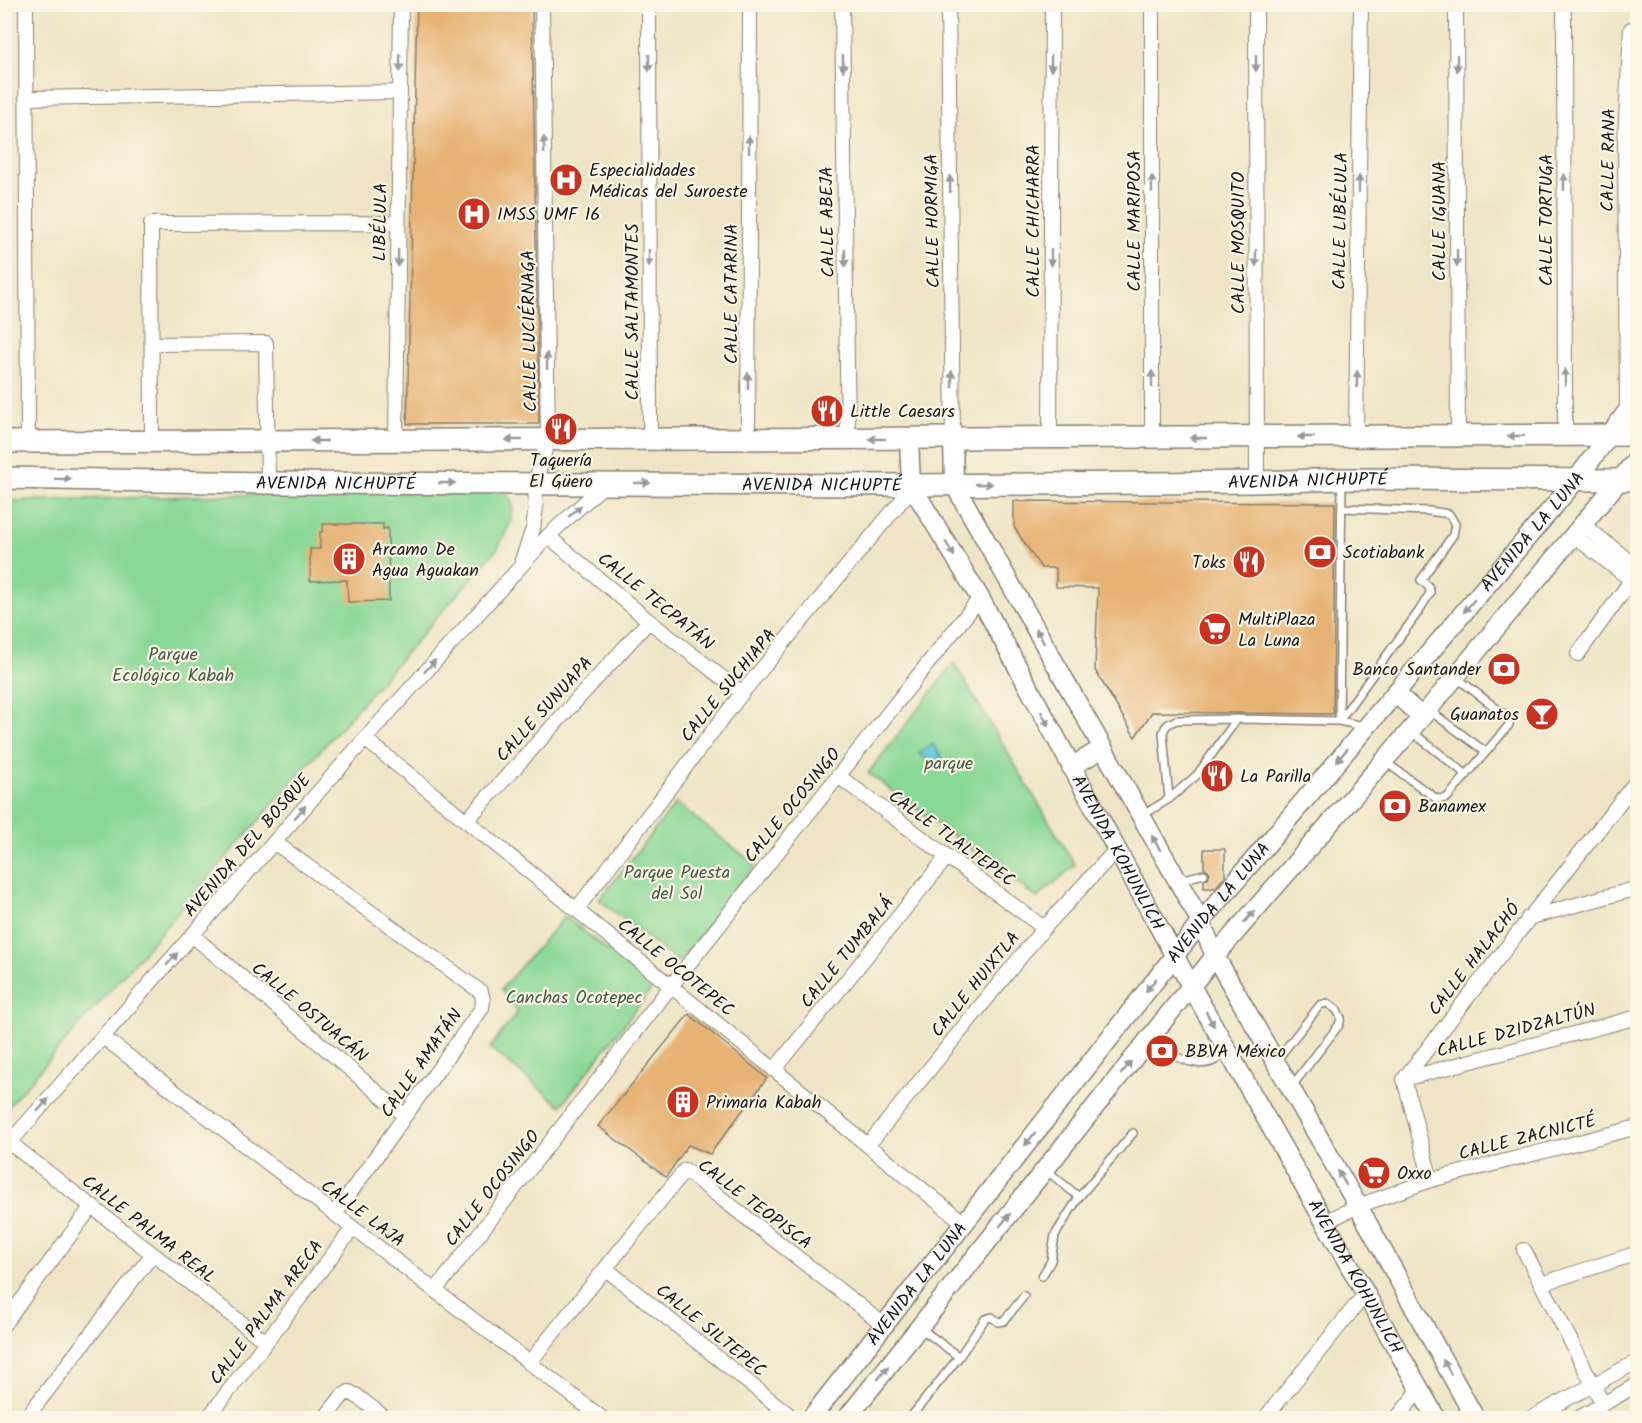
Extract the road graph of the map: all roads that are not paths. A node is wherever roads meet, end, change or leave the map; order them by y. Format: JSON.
{"nodes":[{"id":1,"x":26,"y":4,"type":"edge"},
{"id":2,"x":401,"y":4,"type":"edge"},
{"id":3,"x":542,"y":4,"type":"edge"},
{"id":4,"x":649,"y":4,"type":"edge"},
{"id":5,"x":750,"y":4,"type":"edge"},
{"id":6,"x":842,"y":4,"type":"edge"},
{"id":7,"x":948,"y":4,"type":"edge"},
{"id":8,"x":1052,"y":4,"type":"edge"},
{"id":9,"x":1152,"y":4,"type":"edge"},
{"id":10,"x":1256,"y":4,"type":"edge"},
{"id":11,"x":1360,"y":4,"type":"edge"},
{"id":12,"x":1456,"y":4,"type":"edge"},
{"id":13,"x":1564,"y":4,"type":"edge"},
{"id":14,"x":1638,"y":30,"type":"edge"},
{"id":15,"x":400,"y":92,"type":"junction"},
{"id":16,"x":26,"y":98,"type":"junction"},
{"id":17,"x":1631,"y":137,"type":"edge"},
{"id":18,"x":398,"y":223,"type":"junction"},
{"id":19,"x":1638,"y":282,"type":"edge"},
{"id":20,"x":1625,"y":298,"type":"junction"},
{"id":21,"x":152,"y":344,"type":"junction"},
{"id":22,"x":1632,"y":404,"type":"edge"},
{"id":23,"x":1565,"y":435,"type":"junction"},
{"id":24,"x":1608,"y":435,"type":"junction"},
{"id":25,"x":1638,"y":435,"type":"edge"},
{"id":26,"x":1356,"y":437,"type":"junction"},
{"id":27,"x":1458,"y":437,"type":"junction"},
{"id":28,"x":953,"y":438,"type":"junction"},
{"id":29,"x":1050,"y":438,"type":"junction"},
{"id":30,"x":1152,"y":438,"type":"junction"},
{"id":31,"x":1256,"y":438,"type":"junction"},
{"id":32,"x":748,"y":439,"type":"junction"},
{"id":33,"x":848,"y":439,"type":"junction"},
{"id":34,"x":909,"y":439,"type":"junction"},
{"id":35,"x":548,"y":440,"type":"junction"},
{"id":36,"x":650,"y":440,"type":"junction"},
{"id":37,"x":269,"y":441,"type":"junction"},
{"id":38,"x":396,"y":441,"type":"junction"},
{"id":39,"x":4,"y":442,"type":"edge"},
{"id":40,"x":28,"y":442,"type":"junction"},
{"id":41,"x":152,"y":442,"type":"junction"},
{"id":42,"x":1638,"y":458,"type":"edge"},
{"id":43,"x":4,"y":478,"type":"edge"},
{"id":44,"x":1342,"y":479,"type":"junction"},
{"id":45,"x":1576,"y":480,"type":"junction"},
{"id":46,"x":1628,"y":480,"type":"edge"},
{"id":47,"x":1257,"y":482,"type":"junction"},
{"id":48,"x":268,"y":483,"type":"junction"},
{"id":49,"x":535,"y":483,"type":"junction"},
{"id":50,"x":606,"y":483,"type":"junction"},
{"id":51,"x":954,"y":484,"type":"junction"},
{"id":52,"x":912,"y":486,"type":"junction"},
{"id":53,"x":1342,"y":508,"type":"junction"},
{"id":54,"x":1578,"y":530,"type":"junction"},
{"id":55,"x":548,"y":536,"type":"junction"},
{"id":56,"x":519,"y":568,"type":"junction"},
{"id":57,"x":1635,"y":573,"type":"edge"},
{"id":58,"x":980,"y":598,"type":"junction"},
{"id":59,"x":649,"y":621,"type":"junction"},
{"id":60,"x":1578,"y":654,"type":"dead end"},
{"id":61,"x":1455,"y":677,"type":"junction"},
{"id":62,"x":742,"y":693,"type":"junction"},
{"id":63,"x":1395,"y":693,"type":"junction"},
{"id":64,"x":1237,"y":719,"type":"junction"},
{"id":65,"x":1420,"y":719,"type":"junction"},
{"id":66,"x":1339,"y":722,"type":"junction"},
{"id":67,"x":1366,"y":726,"type":"junction"},
{"id":68,"x":364,"y":739,"type":"junction"},
{"id":69,"x":1103,"y":748,"type":"junction"},
{"id":70,"x":1486,"y":752,"type":"junction"},
{"id":71,"x":1384,"y":761,"type":"junction"},
{"id":72,"x":1071,"y":767,"type":"junction"},
{"id":73,"x":1467,"y":775,"type":"junction"},
{"id":74,"x":838,"y":776,"type":"junction"},
{"id":75,"x":1638,"y":779,"type":"edge"},
{"id":76,"x":1169,"y":799,"type":"junction"},
{"id":77,"x":1141,"y":816,"type":"junction"},
{"id":78,"x":466,"y":821,"type":"junction"},
{"id":79,"x":274,"y":842,"type":"junction"},
{"id":80,"x":1116,"y":850,"type":"junction"},
{"id":81,"x":947,"y":857,"type":"junction"},
{"id":82,"x":1204,"y":874,"type":"dead end"},
{"id":83,"x":1178,"y":881,"type":"junction"},
{"id":84,"x":1638,"y":888,"type":"edge"},
{"id":85,"x":576,"y":910,"type":"junction"},
{"id":86,"x":1528,"y":918,"type":"junction"},
{"id":87,"x":1201,"y":922,"type":"junction"},
{"id":88,"x":1044,"y":928,"type":"junction"},
{"id":89,"x":192,"y":935,"type":"junction"},
{"id":90,"x":1174,"y":956,"type":"junction"},
{"id":91,"x":1215,"y":956,"type":"junction"},
{"id":92,"x":671,"y":986,"type":"junction"},
{"id":93,"x":1191,"y":986,"type":"junction"},
{"id":94,"x":1638,"y":1017,"type":"edge"},
{"id":95,"x":103,"y":1037,"type":"junction"},
{"id":96,"x":1148,"y":1041,"type":"junction"},
{"id":97,"x":1227,"y":1049,"type":"junction"},
{"id":98,"x":1276,"y":1062,"type":"junction"},
{"id":99,"x":774,"y":1070,"type":"junction"},
{"id":100,"x":1404,"y":1079,"type":"junction"},
{"id":101,"x":1291,"y":1088,"type":"junction"},
{"id":102,"x":405,"y":1116,"type":"junction"},
{"id":103,"x":1638,"y":1127,"type":"edge"},
{"id":104,"x":1133,"y":1132,"type":"dead end"},
{"id":105,"x":868,"y":1145,"type":"junction"},
{"id":106,"x":7,"y":1146,"type":"edge"},
{"id":107,"x":1045,"y":1169,"type":"junction"},
{"id":108,"x":1431,"y":1180,"type":"junction"},
{"id":109,"x":1079,"y":1197,"type":"junction"},
{"id":110,"x":92,"y":1206,"type":"junction"},
{"id":111,"x":1358,"y":1206,"type":"junction"},
{"id":112,"x":335,"y":1214,"type":"junction"},
{"id":113,"x":1325,"y":1222,"type":"junction"},
{"id":114,"x":964,"y":1223,"type":"junction"},
{"id":115,"x":353,"y":1228,"type":"junction"},
{"id":116,"x":1524,"y":1250,"type":"dead end"},
{"id":117,"x":1638,"y":1253,"type":"edge"},
{"id":118,"x":152,"y":1255,"type":"junction"},
{"id":119,"x":606,"y":1269,"type":"junction"},
{"id":120,"x":1042,"y":1276,"type":"dead end"},
{"id":121,"x":1540,"y":1284,"type":"junction"},
{"id":122,"x":435,"y":1291,"type":"junction"},
{"id":123,"x":1366,"y":1293,"type":"junction"},
{"id":124,"x":1024,"y":1296,"type":"dead end"},
{"id":125,"x":4,"y":1324,"type":"edge"},
{"id":126,"x":884,"y":1326,"type":"junction"},
{"id":127,"x":919,"y":1328,"type":"junction"},
{"id":128,"x":266,"y":1342,"type":"junction"},
{"id":129,"x":958,"y":1356,"type":"junction"},
{"id":130,"x":1638,"y":1360,"type":"edge"},
{"id":131,"x":529,"y":1363,"type":"junction"},
{"id":132,"x":1593,"y":1384,"type":"junction"},
{"id":133,"x":1638,"y":1384,"type":"edge"},
{"id":134,"x":1420,"y":1389,"type":"junction"},
{"id":135,"x":1603,"y":1404,"type":"junction"},
{"id":136,"x":26,"y":1419,"type":"edge"},
{"id":137,"x":208,"y":1419,"type":"edge"},
{"id":138,"x":325,"y":1419,"type":"edge"},
{"id":139,"x":385,"y":1419,"type":"edge"},
{"id":140,"x":602,"y":1419,"type":"edge"},
{"id":141,"x":793,"y":1419,"type":"edge"},
{"id":142,"x":811,"y":1419,"type":"edge"},
{"id":143,"x":847,"y":1419,"type":"edge"},
{"id":144,"x":910,"y":1419,"type":"edge"},
{"id":145,"x":1265,"y":1419,"type":"edge"},
{"id":146,"x":1397,"y":1419,"type":"edge"},
{"id":147,"x":1436,"y":1419,"type":"edge"},
{"id":148,"x":1475,"y":1419,"type":"edge"},
{"id":149,"x":1531,"y":1419,"type":"edge"},
{"id":150,"x":1579,"y":1419,"type":"edge"}],
"edges":[{"from":1,"to":16,"type":"street"},
{"from":2,"to":15,"type":"street","name":"LIBÉLULA","one_way":true},
{"from":35,"to":3,"type":"street","name":"CALLE LUCIÉRNAGA","one_way":true},
{"from":4,"to":36,"type":"street","name":"CALLE SALTAMONTES","one_way":true},
{"from":32,"to":5,"type":"street","name":"CALLE CATARINA","one_way":true},
{"from":6,"to":33,"type":"street","name":"CALLE ABEJA","one_way":true},
{"from":28,"to":7,"type":"street","name":"CALLE HORMIGA","one_way":true},
{"from":8,"to":29,"type":"street","name":"CALLE CHICHARRA","one_way":true},
{"from":30,"to":9,"type":"street","name":"CALLE MARIPOSA","one_way":true},
{"from":10,"to":31,"type":"street","name":"CALLE MOSQUITO","one_way":true},
{"from":26,"to":11,"type":"street","name":"CALLE LIBÉLULA","one_way":true},
{"from":12,"to":27,"type":"street","name":"CALLE IGUANA","one_way":true},
{"from":23,"to":13,"type":"street","name":"CALLE TORTUGA","one_way":true},
{"from":14,"to":17,"type":"street","name":"CALLE RANA"},
{"from":15,"to":16,"type":"street"},
{"from":15,"to":18,"type":"street","name":"LIBÉLULA"},
{"from":16,"to":40,"type":"street"},
{"from":17,"to":20,"type":"street","name":"CALLE RANA"},
{"from":18,"to":21,"type":"street"},
{"from":18,"to":38,"type":"street","name":"LIBÉLULA","one_way":true},
{"from":19,"to":20,"type":"street"},
{"from":20,"to":22,"type":"street","name":"CALLE RANA"},
{"from":21,"to":37,"type":"street"},
{"from":21,"to":41,"type":"street"},
{"from":22,"to":24,"type":"main road","name":"AVENIDA LA LUNA"},
{"from":23,"to":24,"type":"main road"},
{"from":23,"to":27,"type":"main road","one_way":true},
{"from":24,"to":25,"type":"main road"},
{"from":24,"to":45,"type":"main road","name":"AVENIDA LA LUNA"},
{"from":26,"to":27,"type":"main road"},
{"from":26,"to":31,"type":"main road","one_way":true},
{"from":28,"to":29,"type":"main road"},
{"from":28,"to":34,"type":"main road"},
{"from":28,"to":51,"type":"main road","name":"AVENIDA KOHUNLICH"},
{"from":29,"to":30,"type":"main road"},
{"from":31,"to":30,"type":"main road","one_way":true},
{"from":31,"to":47,"type":"street","name":"CALLE MOSQUITO"},
{"from":32,"to":33,"type":"main road"},
{"from":32,"to":36,"type":"main road"},
{"from":34,"to":33,"type":"main road","one_way":true},
{"from":34,"to":52,"type":"main road","name":"AVENIDA KOHUNLICH"},
{"from":35,"to":36,"type":"main road"},
{"from":35,"to":38,"type":"main road","one_way":true},
{"from":35,"to":49,"type":"street","name":"AVENIDA DEL BOSQUE"},
{"from":38,"to":37,"type":"main road","one_way":true},
{"from":37,"to":41,"type":"main road"},
{"from":37,"to":48,"type":"street"},
{"from":39,"to":40,"type":"main road"},
{"from":40,"to":41,"type":"main road"},
{"from":42,"to":46,"type":"main road","name":"AVENIDA LA LUNA"},
{"from":43,"to":48,"type":"main road","name":"AVENIDA NICHUPTÉ","one_way":true},
{"from":44,"to":45,"type":"main road","name":"AVENIDA NICHUPTÉ"},
{"from":44,"to":47,"type":"main road","name":"AVENIDA NICHUPTÉ"},
{"from":44,"to":53,"type":"lane"},
{"from":45,"to":46,"type":"main road","name":"AVENIDA NICHUPTÉ"},
{"from":45,"to":63,"type":"main road","name":"AVENIDA LA LUNA","one_way":true},
{"from":46,"to":54,"type":"main road","name":"AVENIDA LA LUNA"},
{"from":51,"to":47,"type":"main road","name":"AVENIDA NICHUPTÉ","one_way":true},
{"from":48,"to":49,"type":"main road","name":"AVENIDA NICHUPTÉ","one_way":true},
{"from":49,"to":50,"type":"main road","name":"AVENIDA NICHUPTÉ"},
{"from":49,"to":56,"type":"street","name":"AVENIDA DEL BOSQUE"},
{"from":50,"to":52,"type":"main road","name":"AVENIDA NICHUPTÉ","one_way":true},
{"from":55,"to":50,"type":"street","name":"AVENIDA DEL BOSQUE","one_way":true},
{"from":51,"to":52,"type":"main road","name":"AVENIDA NICHUPTÉ"},
{"from":69,"to":51,"type":"main road","name":"AVENIDA KOHUNLICH","one_way":true},
{"from":52,"to":58,"type":"main road","name":"AVENIDA KOHUNLICH","one_way":true},
{"from":52,"to":62,"type":"street","name":"CALLE SUCHIAPA"},
{"from":53,"to":66,"type":"lane"},
{"from":53,"to":66,"type":"lane"},
{"from":54,"to":57,"type":"street"},
{"from":54,"to":61,"type":"main road","name":"AVENIDA LA LUNA"},
{"from":55,"to":56,"type":"street","name":"AVENIDA DEL BOSQUE"},
{"from":55,"to":59,"type":"street","name":"CALLE TECPATÁN"},
{"from":68,"to":56,"type":"street","name":"AVENIDA DEL BOSQUE","one_way":true},
{"from":57,"to":60,"type":"street"},
{"from":58,"to":72,"type":"main road","name":"AVENIDA KOHUNLICH","one_way":true},
{"from":58,"to":74,"type":"street","name":"CALLE OCOSINGO"},
{"from":59,"to":62,"type":"street","name":"CALLE TECPATÁN"},
{"from":59,"to":78,"type":"street","name":"CALLE SUNUAPA"},
{"from":61,"to":65,"type":"main road","name":"AVENIDA LA LUNA"},
{"from":61,"to":70,"type":"lane"},
{"from":62,"to":85,"type":"street","name":"CALLE SUCHIAPA"},
{"from":63,"to":65,"type":"main road"},
{"from":63,"to":67,"type":"main road","name":"AVENIDA LA LUNA"},
{"from":64,"to":66,"type":"lane"},
{"from":64,"to":76,"type":"lane"},
{"from":64,"to":76,"type":"lane"},
{"from":65,"to":70,"type":"lane"},
{"from":65,"to":71,"type":"main road","name":"AVENIDA LA LUNA"},
{"from":65,"to":73,"type":"lane"},
{"from":66,"to":67,"type":"lane"},
{"from":67,"to":87,"type":"main road","name":"AVENIDA LA LUNA","one_way":true},
{"from":68,"to":78,"type":"street","name":"CALLE OCOTEPEC"},
{"from":79,"to":68,"type":"street","name":"AVENIDA DEL BOSQUE","one_way":true},
{"from":69,"to":72,"type":"main road"},
{"from":69,"to":77,"type":"main road","name":"AVENIDA KOHUNLICH"},
{"from":70,"to":73,"type":"lane"},
{"from":71,"to":73,"type":"lane"},
{"from":91,"to":71,"type":"main road","name":"AVENIDA LA LUNA","one_way":true},
{"from":72,"to":80,"type":"main road","name":"AVENIDA KOHUNLICH"},
{"from":74,"to":81,"type":"street","name":"CALLE TLALTEPEC"},
{"from":74,"to":92,"type":"street","name":"CALLE OCOSINGO"},
{"from":75,"to":86,"type":"street","name":"CALLE HALACHÓ"},
{"from":76,"to":77,"type":"lane"},
{"from":83,"to":77,"type":"main road","name":"AVENIDA KOHUNLICH","one_way":true},
{"from":78,"to":85,"type":"street","name":"CALLE OCOTEPEC"},
{"from":79,"to":89,"type":"street","name":"AVENIDA DEL BOSQUE"},
{"from":79,"to":102,"type":"street","name":"CALLE AMATÁN"},
{"from":80,"to":88,"type":"street","name":"CALLE HUIXTLA"},
{"from":80,"to":90,"type":"main road","name":"AVENIDA KOHUNLICH"},
{"from":81,"to":88,"type":"street","name":"CALLE TLALTEPEC"},
{"from":81,"to":99,"type":"street","name":"CALLE TUMBALÁ"},
{"from":82,"to":83,"type":"lane"},
{"from":83,"to":87,"type":"main road","name":"AVENIDA KOHUNLICH"},
{"from":84,"to":86,"type":"street"},
{"from":85,"to":92,"type":"street","name":"CALLE OCOTEPEC"},
{"from":86,"to":100,"type":"street","name":"CALLE HALACHÓ"},
{"from":87,"to":90,"type":"main road","name":"AVENIDA LA LUNA"},
{"from":87,"to":91,"type":"main road","name":"AVENIDA KOHUNLICH"},
{"from":88,"to":105,"type":"street","name":"CALLE HUIXTLA"},
{"from":95,"to":89,"type":"street","name":"AVENIDA DEL BOSQUE","one_way":true},
{"from":89,"to":102,"type":"street","name":"CALLE OSTUACÁN"},
{"from":90,"to":93,"type":"main road","name":"AVENIDA KOHUNLICH"},
{"from":90,"to":114,"type":"main road","name":"AVENIDA LA LUNA","one_way":true},
{"from":91,"to":93,"type":"main road","name":"AVENIDA LA LUNA"},
{"from":91,"to":98,"type":"main road","name":"AVENIDA KOHUNLICH"},
{"from":92,"to":99,"type":"street","name":"CALLE OCOTEPEC"},
{"from":92,"to":122,"type":"street","name":"CALLE OCOSINGO"},
{"from":93,"to":96,"type":"main road","name":"AVENIDA LA LUNA"},
{"from":93,"to":97,"type":"main road","name":"AVENIDA KOHUNLICH","one_way":true},
{"from":94,"to":100,"type":"street","name":"CALLE DZIDZALTÚN"},
{"from":106,"to":95,"type":"street","name":"AVENIDA DEL BOSQUE","one_way":true},
{"from":95,"to":112,"type":"street","name":"CALLE LAJA"},
{"from":96,"to":97,"type":"lane"},
{"from":107,"to":96,"type":"main road","name":"AVENIDA LA LUNA","one_way":true},
{"from":97,"to":113,"type":"main road","name":"AVENIDA KOHUNLICH"},
{"from":98,"to":101,"type":"main road","name":"AVENIDA KOHUNLICH"},
{"from":98,"to":101,"type":"lane"},
{"from":99,"to":105,"type":"street","name":"CALLE OCOTEPEC"},
{"from":100,"to":108,"type":"street"},
{"from":111,"to":101,"type":"main road","name":"AVENIDA KOHUNLICH","one_way":true},
{"from":102,"to":112,"type":"street","name":"CALLE AMATÁN"},
{"from":103,"to":108,"type":"street","name":"CALLE ZACNICTÉ"},
{"from":104,"to":109,"type":"lane"},
{"from":105,"to":114,"type":"street","name":"CALLE OCOTEPEC"},
{"from":106,"to":110,"type":"street","name":"CALLE PALMA REAL"},
{"from":107,"to":109,"type":"lane"},
{"from":127,"to":107,"type":"main road","name":"AVENIDA LA LUNA","one_way":true},
{"from":108,"to":111,"type":"street","name":"CALLE ZACNICTÉ"},
{"from":109,"to":120,"type":"lane"},
{"from":110,"to":118,"type":"street","name":"CALLE PALMA REAL"},
{"from":110,"to":125,"type":"street"},
{"from":111,"to":113,"type":"street","name":"CALLE ZACNICTÉ"},
{"from":148,"to":111,"type":"main road","name":"AVENIDA KOHUNLICH","one_way":true},
{"from":112,"to":115,"type":"street","name":"CALLE LAJA"},
{"from":113,"to":123,"type":"main road","name":"AVENIDA KOHUNLICH"},
{"from":114,"to":126,"type":"main road","name":"AVENIDA LA LUNA"},
{"from":115,"to":122,"type":"street","name":"CALLE LAJA"},
{"from":115,"to":128,"type":"street","name":"CALLE PALMA ARECA"},
{"from":116,"to":121,"type":"street"},
{"from":117,"to":121,"type":"street"},
{"from":118,"to":128,"type":"street","name":"CALLE PALMA REAL"},
{"from":118,"to":136,"type":"street"},
{"from":119,"to":126,"type":"street","name":"CALLE TEOPISCA"},
{"from":119,"to":131,"type":"street","name":"CALLE TEOPISCA"},
{"from":119,"to":141,"type":"street","name":"CALLE SILTEPEC"},
{"from":121,"to":132,"type":"street"},
{"from":122,"to":131,"type":"street","name":"CALLE LAJA"},
{"from":123,"to":134,"type":"main road","name":"AVENIDA KOHUNLICH"},
{"from":123,"to":145,"type":"street"},
{"from":124,"to":129,"type":"lane"},
{"from":126,"to":142,"type":"main road","name":"AVENIDA LA LUNA"},
{"from":127,"to":129,"type":"lane"},
{"from":143,"to":127,"type":"main road","name":"AVENIDA LA LUNA","one_way":true},
{"from":128,"to":137,"type":"street","name":"CALLE PALMA ARECA"},
{"from":129,"to":144,"type":"lane"},
{"from":130,"to":132,"type":"street"},
{"from":131,"to":140,"type":"street","name":"CALLE LAJA"},
{"from":132,"to":135,"type":"street"},
{"from":132,"to":149,"type":"street"},
{"from":133,"to":135,"type":"street"},
{"from":134,"to":146,"type":"street"},
{"from":134,"to":147,"type":"main road","name":"AVENIDA KOHUNLICH"},
{"from":135,"to":150,"type":"street"},
{"from":138,"to":139,"type":"street"}]}
